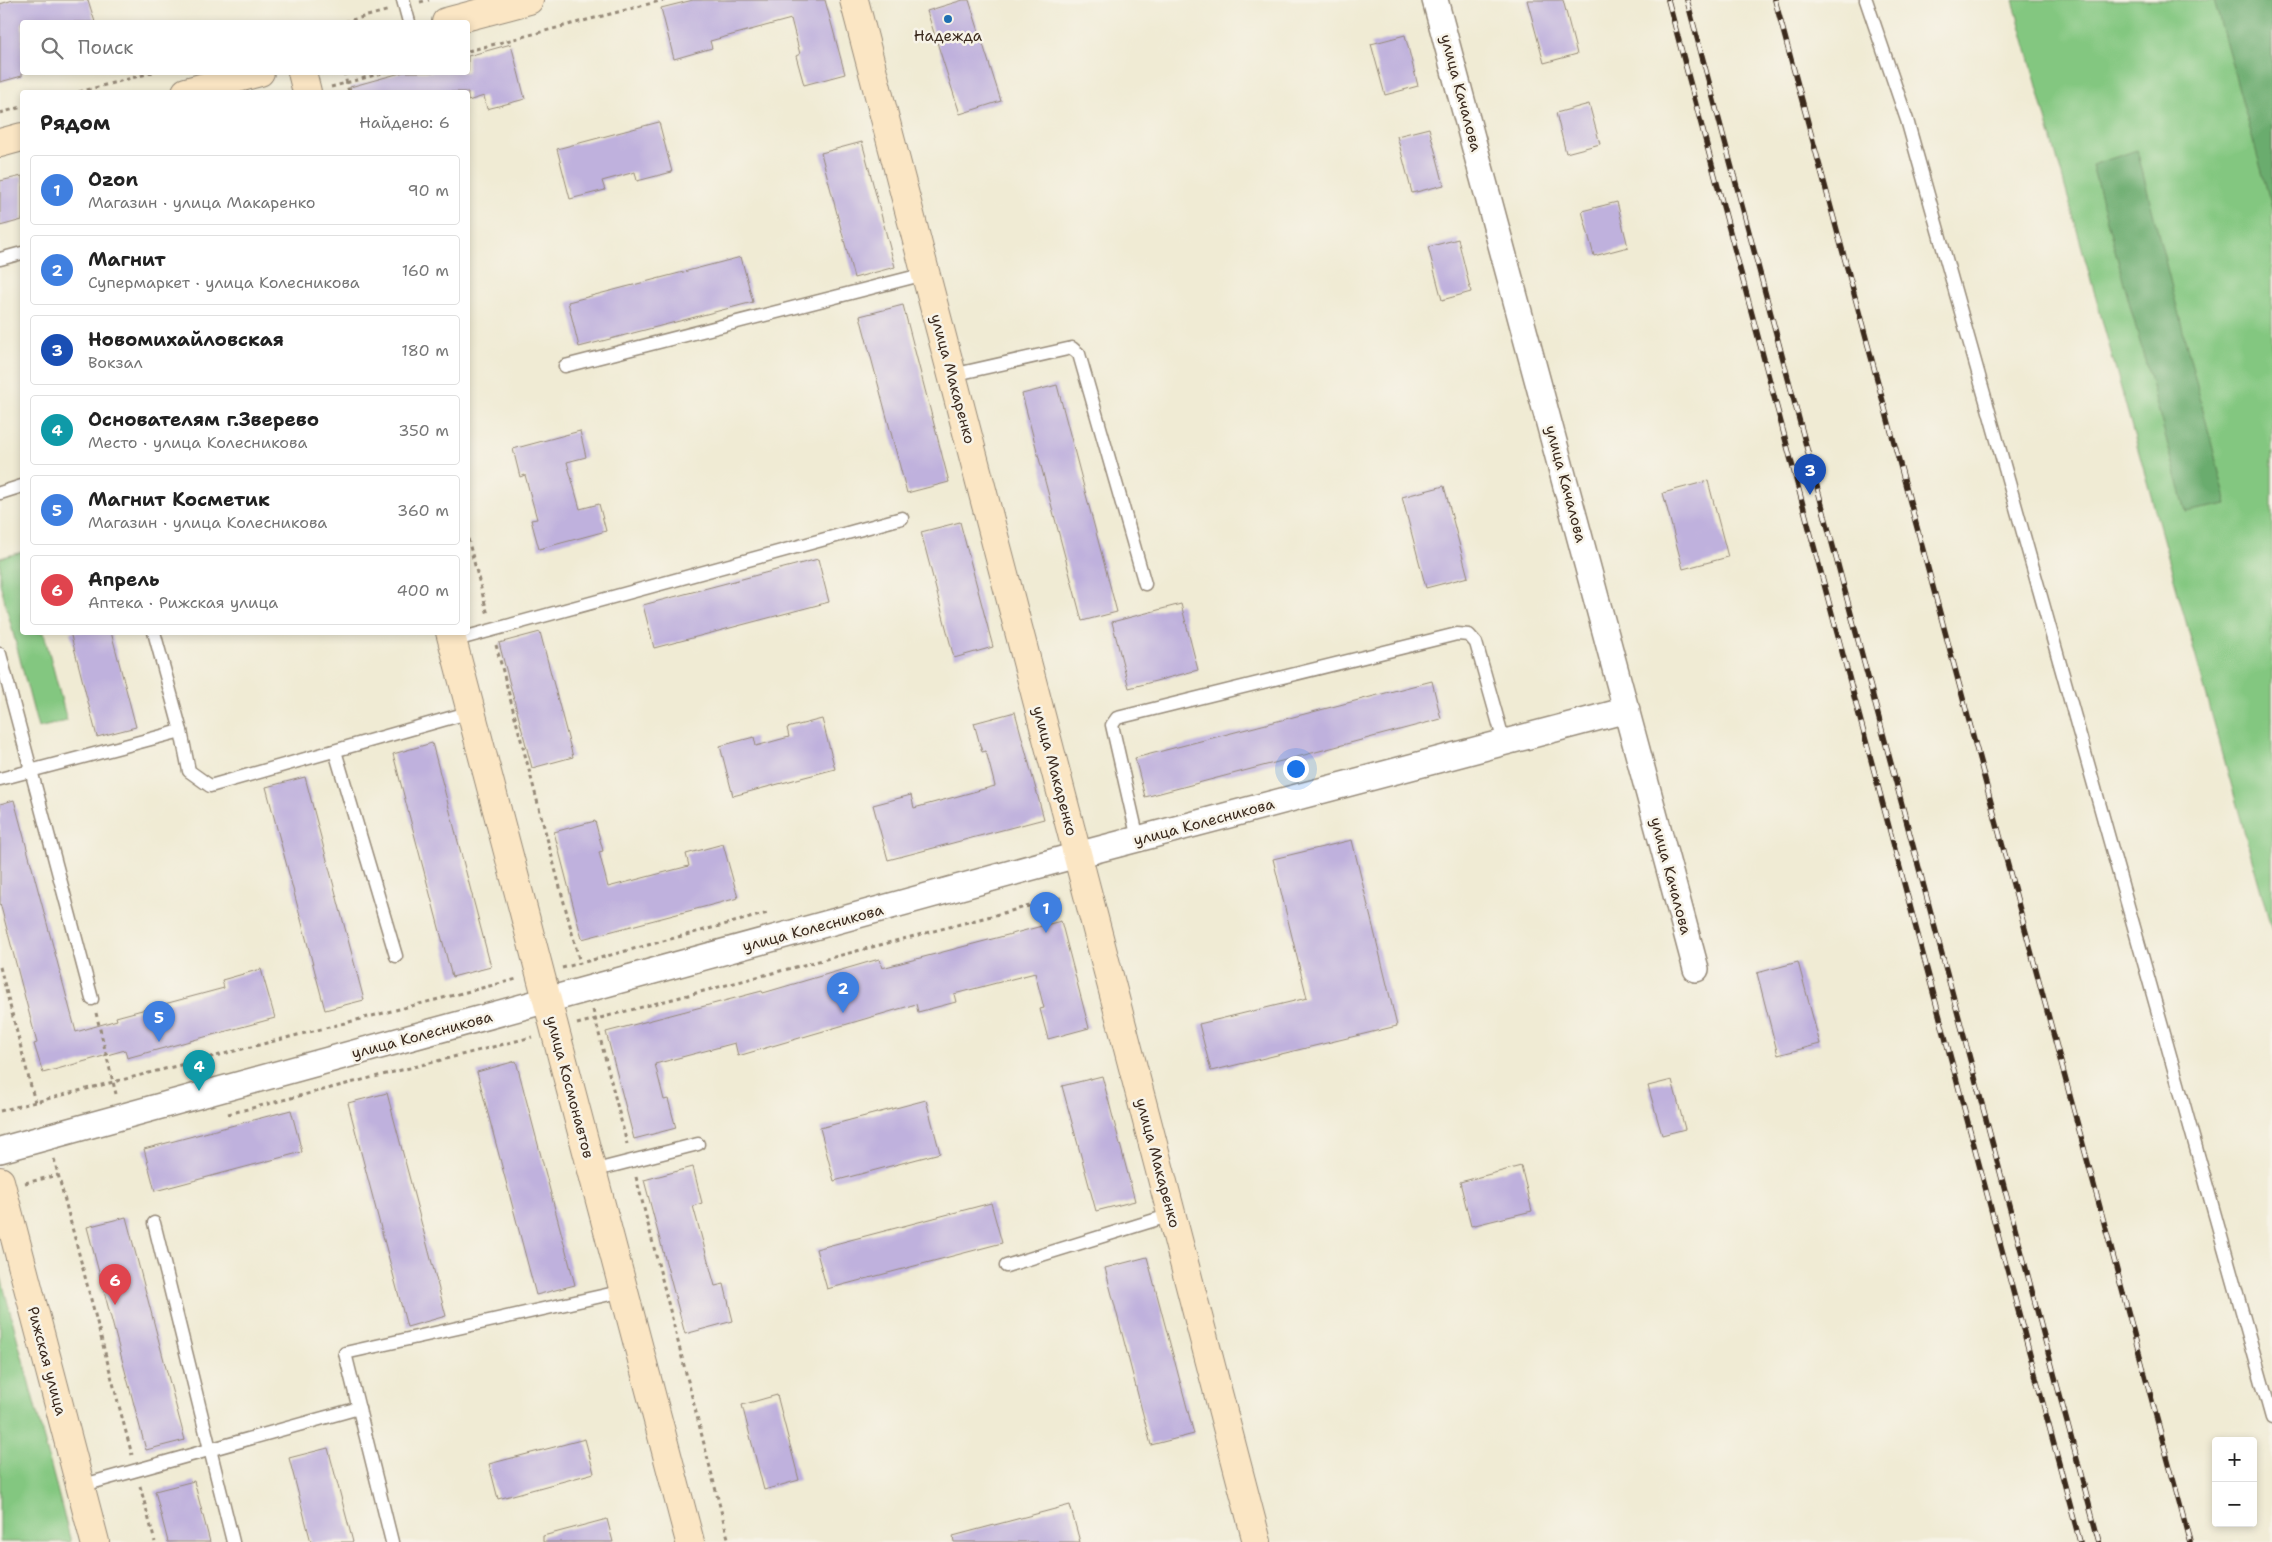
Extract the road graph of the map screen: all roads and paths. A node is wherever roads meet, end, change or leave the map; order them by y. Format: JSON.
{"nodes":[{"id":1,"x":403,"y":0,"type":"edge"},
{"id":2,"x":529,"y":0,"type":"edge"},
{"id":3,"x":664,"y":0,"type":"edge"},
{"id":4,"x":854,"y":0,"type":"edge"},
{"id":5,"x":1435,"y":0,"type":"edge"},
{"id":6,"x":1866,"y":0,"type":"edge"},
{"id":7,"x":408,"y":20,"type":"edge"},
{"id":8,"x":454,"y":20,"type":"edge"},
{"id":9,"x":470,"y":50,"type":"edge"},
{"id":10,"x":143,"y":75,"type":"edge"},
{"id":11,"x":249,"y":75,"type":"edge"},
{"id":12,"x":305,"y":75,"type":"edge"},
{"id":13,"x":345,"y":75,"type":"edge"},
{"id":14,"x":375,"y":75,"type":"edge"},
{"id":15,"x":346,"y":83,"type":"junction"},
{"id":16,"x":86,"y":90,"type":"edge"},
{"id":17,"x":193,"y":90,"type":"edge"},
{"id":18,"x":318,"y":90,"type":"edge"},
{"id":19,"x":348,"y":90,"type":"edge"},
{"id":20,"x":20,"y":108,"type":"edge"},
{"id":21,"x":0,"y":113,"type":"edge"},
{"id":22,"x":20,"y":138,"type":"edge"},
{"id":23,"x":0,"y":143,"type":"edge"},
{"id":24,"x":20,"y":254,"type":"edge"},
{"id":25,"x":0,"y":259,"type":"edge"},
{"id":26,"x":925,"y":274,"type":"junction"},
{"id":27,"x":565,"y":366,"type":"dead end"},
{"id":28,"x":952,"y":375,"type":"junction"},
{"id":29,"x":20,"y":487,"type":"edge"},
{"id":30,"x":0,"y":493,"type":"edge"},
{"id":31,"x":902,"y":518,"type":"dead end"},
{"id":32,"x":470,"y":547,"type":"edge"},
{"id":33,"x":1145,"y":584,"type":"dead end"},
{"id":34,"x":492,"y":630,"type":"junction"},
{"id":35,"x":470,"y":634,"type":"edge"},
{"id":36,"x":155,"y":635,"type":"edge"},
{"id":37,"x":451,"y":637,"type":"edge"},
{"id":38,"x":0,"y":654,"type":"edge"},
{"id":39,"x":1627,"y":710,"type":"junction"},
{"id":40,"x":471,"y":712,"type":"junction"},
{"id":41,"x":181,"y":731,"type":"junction"},
{"id":42,"x":1504,"y":742,"type":"junction"},
{"id":43,"x":335,"y":750,"type":"junction"},
{"id":44,"x":31,"y":770,"type":"junction"},
{"id":45,"x":0,"y":779,"type":"edge"},
{"id":46,"x":1138,"y":839,"type":"junction"},
{"id":47,"x":1077,"y":855,"type":"junction"},
{"id":48,"x":396,"y":956,"type":"dead end"},
{"id":49,"x":0,"y":967,"type":"edge"},
{"id":50,"x":1696,"y":969,"type":"dead end"},
{"id":51,"x":587,"y":990,"type":"junction"},
{"id":52,"x":92,"y":999,"type":"joint"},
{"id":53,"x":547,"y":1000,"type":"junction"},
{"id":54,"x":35,"y":1102,"type":"dead end"},
{"id":55,"x":122,"y":1117,"type":"junction"},
{"id":56,"x":50,"y":1136,"type":"junction"},
{"id":57,"x":698,"y":1144,"type":"dead end"},
{"id":58,"x":0,"y":1150,"type":"edge"},
{"id":59,"x":632,"y":1162,"type":"junction"},
{"id":60,"x":592,"y":1171,"type":"junction"},
{"id":61,"x":58,"y":1175,"type":"junction"},
{"id":62,"x":1,"y":1185,"type":"edge"},
{"id":63,"x":1171,"y":1215,"type":"junction"},
{"id":64,"x":154,"y":1223,"type":"dead end"},
{"id":65,"x":1006,"y":1266,"type":"dead end"},
{"id":66,"x":624,"y":1291,"type":"junction"},
{"id":67,"x":359,"y":1408,"type":"junction"},
{"id":68,"x":2272,"y":1418,"type":"edge"},
{"id":69,"x":210,"y":1450,"type":"junction"},
{"id":70,"x":136,"y":1471,"type":"junction"},
{"id":71,"x":80,"y":1486,"type":"junction"},
{"id":72,"x":95,"y":1542,"type":"edge"},
{"id":73,"x":155,"y":1542,"type":"edge"},
{"id":74,"x":233,"y":1542,"type":"edge"},
{"id":75,"x":392,"y":1542,"type":"edge"},
{"id":76,"x":690,"y":1542,"type":"edge"},
{"id":77,"x":729,"y":1542,"type":"edge"},
{"id":78,"x":1257,"y":1542,"type":"edge"}],
"edges":[{"from":1,"to":7,"type":"lane"},
{"from":2,"to":8,"type":"main road"},
{"from":3,"to":9,"type":"path"},
{"from":4,"to":26,"type":"main road","name":"улица Макаренко"},
{"from":5,"to":39,"type":"street","name":"улица Качалова"},
{"from":6,"to":68,"type":"lane"},
{"from":10,"to":16,"type":"path"},
{"from":11,"to":17,"type":"main road"},
{"from":12,"to":18,"type":"main road"},
{"from":13,"to":15,"type":"path"},
{"from":14,"to":15,"type":"path"},
{"from":15,"to":18,"type":"path"},
{"from":15,"to":19,"type":"path"},
{"from":20,"to":21,"type":"path"},
{"from":22,"to":23,"type":"main road"},
{"from":24,"to":25,"type":"lane"},
{"from":26,"to":27,"type":"lane"},
{"from":26,"to":28,"type":"main road","name":"улица Макаренко"},
{"from":28,"to":33,"type":"lane"},
{"from":28,"to":47,"type":"main road","name":"улица Макаренко"},
{"from":29,"to":30,"type":"lane"},
{"from":31,"to":34,"type":"lane"},
{"from":32,"to":34,"type":"path"},
{"from":34,"to":35,"type":"lane"},
{"from":34,"to":51,"type":"path"},
{"from":36,"to":41,"type":"lane"},
{"from":37,"to":40,"type":"main road","name":"улица Космонавтов"},
{"from":38,"to":44,"type":"lane"},
{"from":39,"to":42,"type":"street","name":"улица Колесникова"},
{"from":39,"to":50,"type":"street","name":"улица Качалова"},
{"from":40,"to":43,"type":"lane"},
{"from":40,"to":53,"type":"main road","name":"улица Космонавтов"},
{"from":41,"to":43,"type":"lane"},
{"from":41,"to":44,"type":"lane"},
{"from":42,"to":46,"type":"street","name":"улица Колесникова"},
{"from":42,"to":46,"type":"lane"},
{"from":43,"to":48,"type":"lane"},
{"from":44,"to":45,"type":"lane"},
{"from":44,"to":52,"type":"lane"},
{"from":46,"to":47,"type":"street","name":"улица Колесникова"},
{"from":47,"to":51,"type":"street","name":"улица Колесникова"},
{"from":47,"to":63,"type":"main road","name":"улица Макаренко"},
{"from":49,"to":54,"type":"path"},
{"from":51,"to":53,"type":"street","name":"улица Колесникова"},
{"from":51,"to":59,"type":"path"},
{"from":52,"to":55,"type":"path"},
{"from":53,"to":55,"type":"street","name":"улица Колесникова"},
{"from":53,"to":60,"type":"main road","name":"улица Космонавтов"},
{"from":55,"to":56,"type":"street","name":"улица Колесникова"},
{"from":56,"to":58,"type":"street","name":"улица Колесникова"},
{"from":56,"to":61,"type":"path"},
{"from":57,"to":59,"type":"lane"},
{"from":59,"to":60,"type":"lane"},
{"from":59,"to":77,"type":"path"},
{"from":60,"to":66,"type":"main road","name":"улица Космонавтов"},
{"from":61,"to":62,"type":"path"},
{"from":61,"to":70,"type":"path"},
{"from":62,"to":71,"type":"main road","name":"Рижская улица"},
{"from":63,"to":65,"type":"lane"},
{"from":63,"to":78,"type":"main road","name":"улица Макаренко"},
{"from":64,"to":69,"type":"lane"},
{"from":66,"to":67,"type":"lane"},
{"from":66,"to":76,"type":"main road","name":"улица Космонавтов"},
{"from":67,"to":69,"type":"lane"},
{"from":67,"to":75,"type":"lane"},
{"from":69,"to":70,"type":"lane"},
{"from":69,"to":74,"type":"lane"},
{"from":70,"to":71,"type":"lane"},
{"from":70,"to":73,"type":"path"},
{"from":71,"to":72,"type":"main road","name":"Рижская улица"}]}
